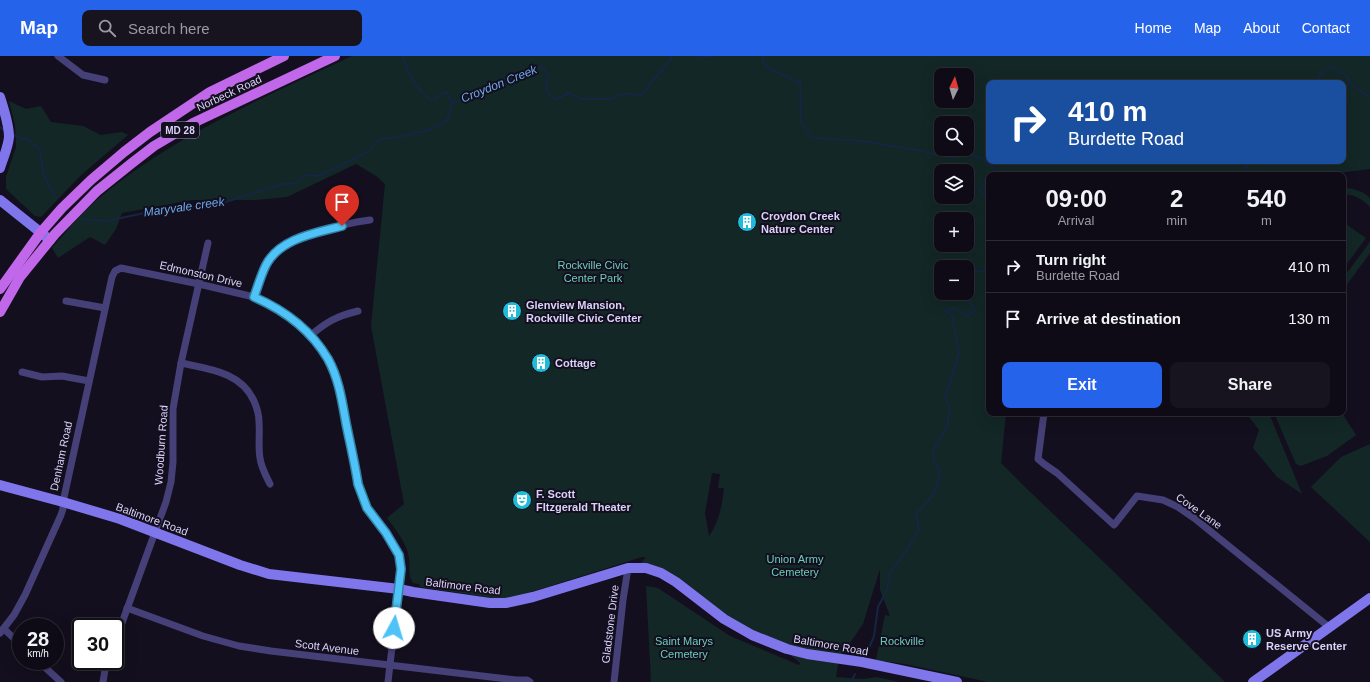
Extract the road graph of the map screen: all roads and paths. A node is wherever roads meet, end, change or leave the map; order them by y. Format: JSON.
{"nodes":[{"id":1,"x":58,"y":56,"type":"edge"},
{"id":2,"x":284,"y":56,"type":"edge"},
{"id":3,"x":335,"y":56,"type":"edge"},
{"id":4,"x":104,"y":80,"type":"dead end"},
{"id":5,"x":0,"y":97,"type":"edge"},
{"id":6,"x":0,"y":168,"type":"edge"},
{"id":7,"x":0,"y":200,"type":"edge"},
{"id":8,"x":370,"y":220,"type":"dead end"},
{"id":9,"x":41,"y":232,"type":"junction"},
{"id":10,"x":50,"y":240,"type":"junction"},
{"id":11,"x":208,"y":243,"type":"dead end"},
{"id":12,"x":115,"y":271,"type":"joint"},
{"id":13,"x":199,"y":284,"type":"junction"},
{"id":14,"x":0,"y":289,"type":"edge"},
{"id":15,"x":254,"y":297,"type":"junction"},
{"id":16,"x":66,"y":301,"type":"dead end"},
{"id":17,"x":105,"y":308,"type":"junction"},
{"id":18,"x":358,"y":311,"type":"dead end"},
{"id":19,"x":0,"y":312,"type":"edge"},
{"id":20,"x":310,"y":336,"type":"junction"},
{"id":21,"x":181,"y":363,"type":"junction"},
{"id":22,"x":22,"y":372,"type":"dead end"},
{"id":23,"x":89,"y":381,"type":"junction"},
{"id":24,"x":1044,"y":416,"type":"edge"},
{"id":25,"x":270,"y":484,"type":"dead end"},
{"id":26,"x":0,"y":485,"type":"edge"},
{"id":27,"x":63,"y":502,"type":"junction"},
{"id":28,"x":155,"y":532,"type":"junction"},
{"id":29,"x":628,"y":568,"type":"junction"},
{"id":30,"x":399,"y":589,"type":"junction"},
{"id":31,"x":1370,"y":598,"type":"edge"},
{"id":32,"x":127,"y":608,"type":"junction"},
{"id":33,"x":123,"y":618,"type":"edge"},
{"id":34,"x":1329,"y":627,"type":"junction"},
{"id":35,"x":2,"y":631,"type":"edge"},
{"id":36,"x":12,"y":638,"type":"edge"},
{"id":37,"x":390,"y":665,"type":"junction"},
{"id":38,"x":48,"y":670,"type":"edge"},
{"id":39,"x":105,"y":670,"type":"edge"},
{"id":40,"x":61,"y":682,"type":"edge"},
{"id":41,"x":103,"y":682,"type":"edge"},
{"id":42,"x":388,"y":682,"type":"edge"},
{"id":43,"x":530,"y":682,"type":"edge"},
{"id":44,"x":614,"y":682,"type":"edge"},
{"id":45,"x":957,"y":682,"type":"edge"},
{"id":46,"x":1253,"y":682,"type":"edge"}],
"edges":[{"from":1,"to":4,"type":"street"},
{"from":2,"to":9,"type":"main road","name":"Norbeck Road","number":"MD 28"},
{"from":3,"to":10,"type":"main road","name":"Norbeck Road","number":"MD 28"},
{"from":5,"to":6,"type":"street"},
{"from":7,"to":9,"type":"street"},
{"from":8,"to":15,"type":"street"},
{"from":9,"to":10,"type":"street"},
{"from":9,"to":14,"type":"main road","number":"MD 28"},
{"from":10,"to":19,"type":"main road","number":"MD 28"},
{"from":11,"to":13,"type":"street","name":"Woodburn Road"},
{"from":12,"to":13,"type":"street","name":"Edmonston Drive"},
{"from":12,"to":17,"type":"street","name":"Denham Road"},
{"from":13,"to":15,"type":"street","name":"Edmonston Drive"},
{"from":13,"to":21,"type":"street","name":"Woodburn Road"},
{"from":15,"to":20,"type":"street","name":"Edmonston Drive"},
{"from":16,"to":17,"type":"street"},
{"from":17,"to":23,"type":"street","name":"Denham Road"},
{"from":18,"to":20,"type":"street"},
{"from":20,"to":30,"type":"street","name":"Edmonston Drive"},
{"from":21,"to":25,"type":"street"},
{"from":21,"to":28,"type":"street","name":"Woodburn Road"},
{"from":22,"to":23,"type":"street"},
{"from":23,"to":27,"type":"street","name":"Denham Road"},
{"from":24,"to":34,"type":"street","name":"Cove Lane"},
{"from":26,"to":27,"type":"street","name":"Baltimore Road"},
{"from":27,"to":28,"type":"street","name":"Baltimore Road"},
{"from":27,"to":35,"type":"street","name":"Denham Road"},
{"from":28,"to":30,"type":"street","name":"Baltimore Road"},
{"from":28,"to":32,"type":"street","name":"Woodburn Road"},
{"from":29,"to":30,"type":"street","name":"Baltimore Road"},
{"from":29,"to":44,"type":"street","name":"Gladstone Drive"},
{"from":29,"to":45,"type":"street","name":"Baltimore Road"},
{"from":30,"to":37,"type":"street","name":"Edmonston Drive"},
{"from":31,"to":34,"type":"street"},
{"from":32,"to":33,"type":"street","name":"Woodburn Road"},
{"from":32,"to":37,"type":"street","name":"Scott Avenue"},
{"from":34,"to":46,"type":"street"},
{"from":35,"to":36,"type":"street"},
{"from":37,"to":42,"type":"street","name":"Edmonston Drive"},
{"from":37,"to":43,"type":"street","name":"Scott Avenue"},
{"from":38,"to":40,"type":"street"},
{"from":39,"to":41,"type":"street"}]}
